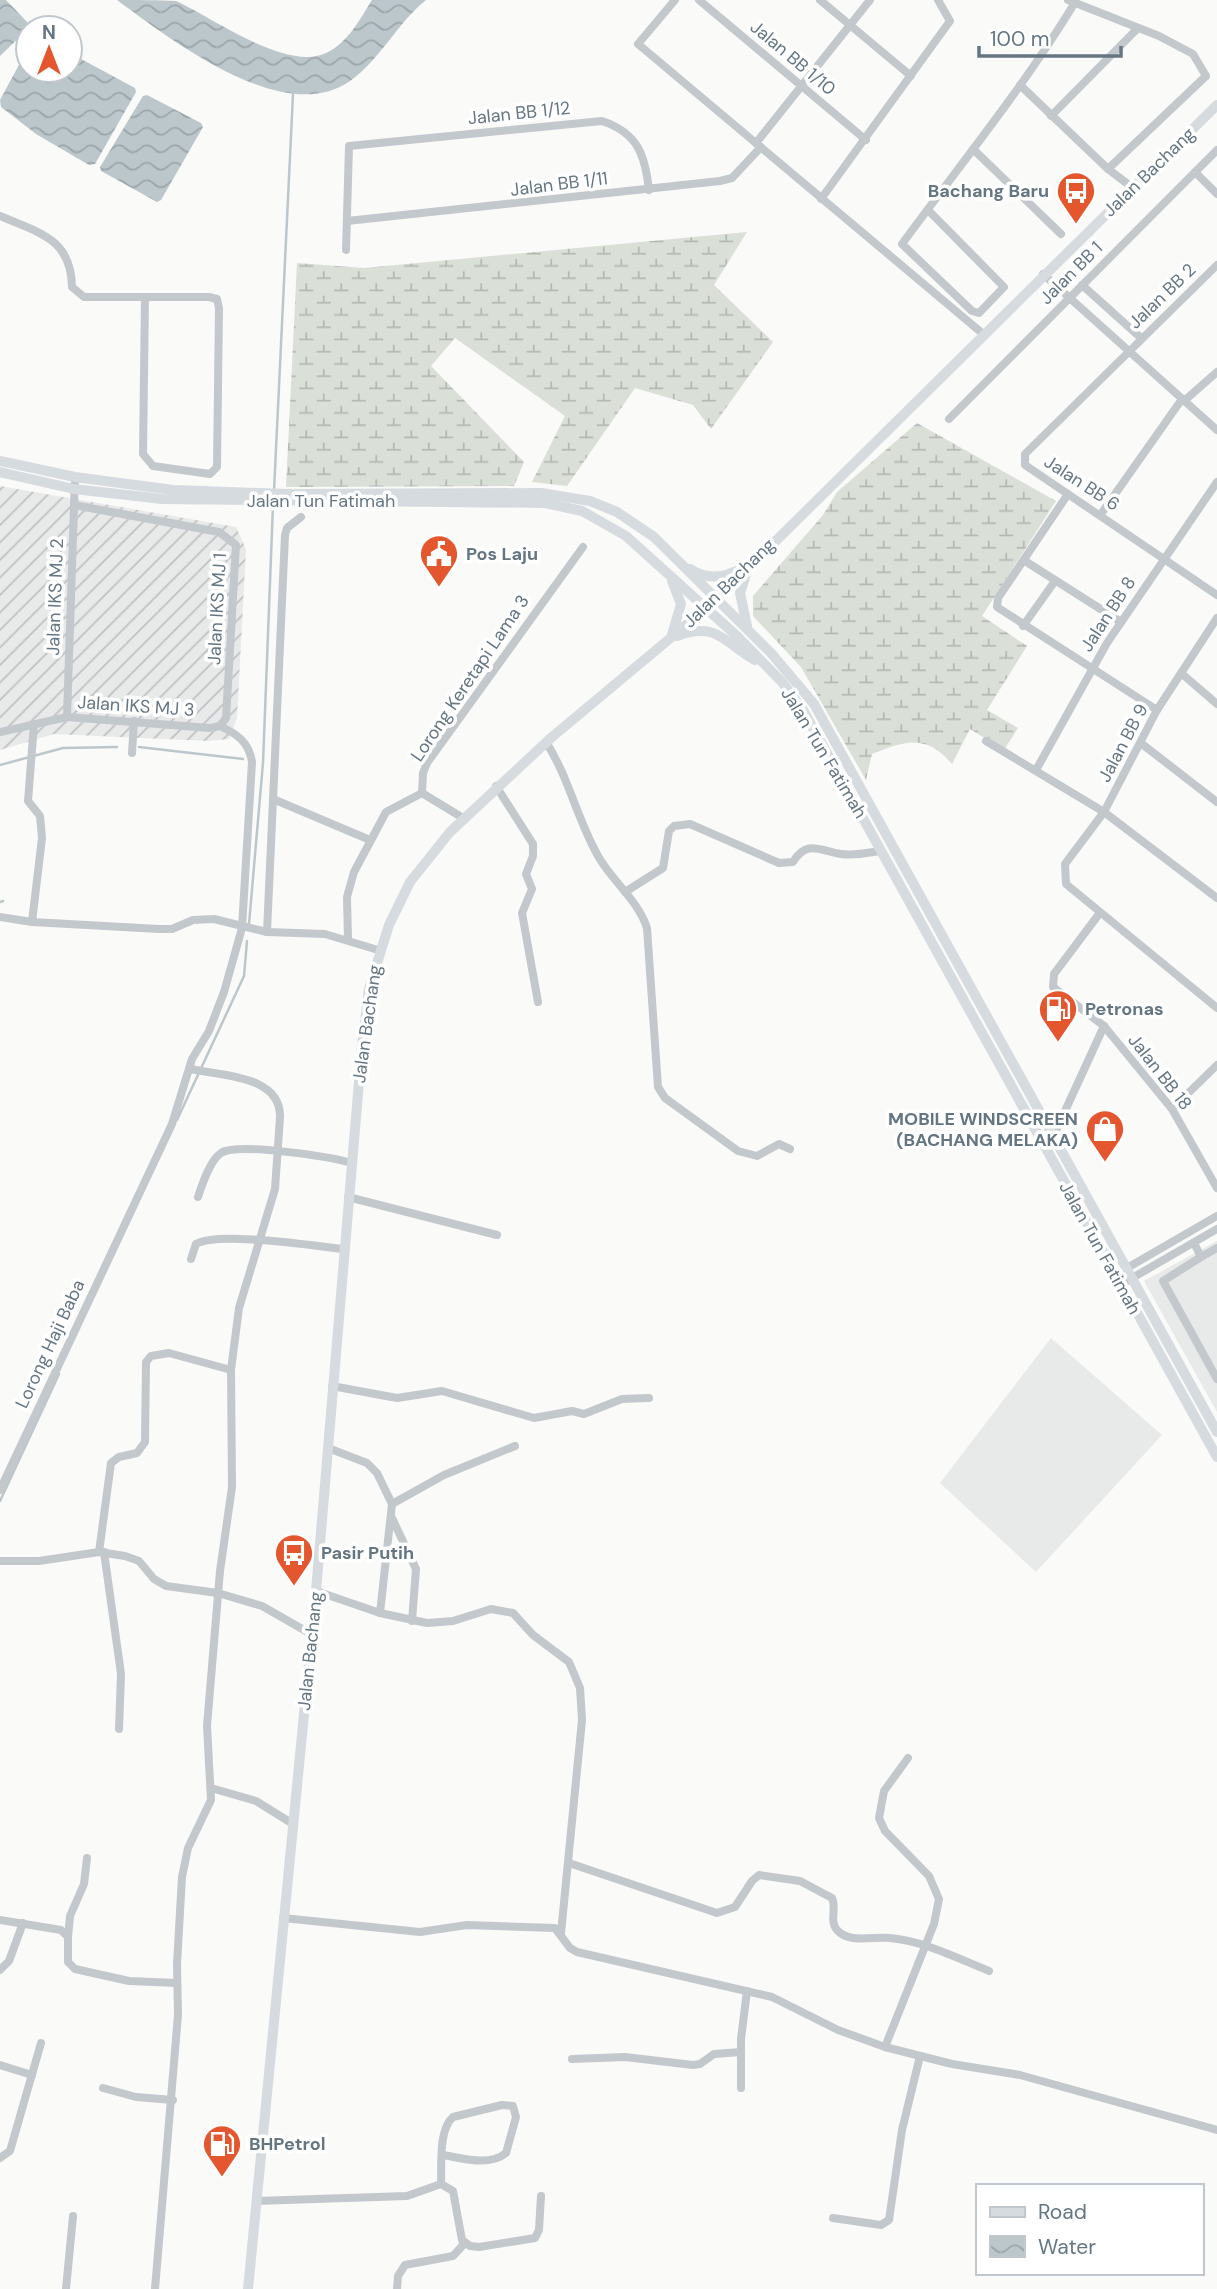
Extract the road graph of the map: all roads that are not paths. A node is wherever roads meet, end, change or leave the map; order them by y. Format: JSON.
{"nodes":[{"id":1,"x":675,"y":0,"type":"edge"},
{"id":2,"x":699,"y":0,"type":"edge"},
{"id":3,"x":820,"y":0,"type":"edge"},
{"id":4,"x":870,"y":0,"type":"edge"},
{"id":5,"x":938,"y":0,"type":"edge"},
{"id":6,"x":1071,"y":2,"type":"edge"},
{"id":7,"x":849,"y":25,"type":"junction"},
{"id":8,"x":1138,"y":29,"type":"junction"},
{"id":9,"x":911,"y":76,"type":"junction"},
{"id":10,"x":801,"y":85,"type":"junction"},
{"id":11,"x":1020,"y":85,"type":"junction"},
{"id":12,"x":1217,"y":105,"type":"edge"},
{"id":13,"x":1051,"y":116,"type":"junction"},
{"id":14,"x":866,"y":140,"type":"junction"},
{"id":15,"x":758,"y":145,"type":"junction"},
{"id":16,"x":973,"y":149,"type":"junction"},
{"id":17,"x":1217,"y":150,"type":"edge"},
{"id":18,"x":1108,"y":169,"type":"junction"},
{"id":19,"x":1195,"y":172,"type":"junction"},
{"id":20,"x":1133,"y":188,"type":"junction"},
{"id":21,"x":649,"y":190,"type":"junction"},
{"id":22,"x":1217,"y":194,"type":"edge"},
{"id":23,"x":821,"y":199,"type":"junction"},
{"id":24,"x":928,"y":210,"type":"junction"},
{"id":25,"x":0,"y":216,"type":"edge"},
{"id":26,"x":347,"y":221,"type":"junction"},
{"id":27,"x":1061,"y":234,"type":"dead end"},
{"id":28,"x":346,"y":250,"type":"dead end"},
{"id":29,"x":1217,"y":265,"type":"edge"},
{"id":30,"x":1043,"y":274,"type":"junction"},
{"id":31,"x":1082,"y":285,"type":"junction"},
{"id":32,"x":145,"y":297,"type":"junction"},
{"id":33,"x":1068,"y":297,"type":"junction"},
{"id":34,"x":982,"y":333,"type":"junction"},
{"id":35,"x":1141,"y":338,"type":"junction"},
{"id":36,"x":1128,"y":351,"type":"junction"},
{"id":37,"x":1217,"y":372,"type":"edge"},
{"id":38,"x":1183,"y":400,"type":"junction"},
{"id":39,"x":949,"y":419,"type":"dead end"},
{"id":40,"x":1217,"y":430,"type":"edge"},
{"id":41,"x":0,"y":461,"type":"edge"},
{"id":42,"x":0,"y":472,"type":"edge"},
{"id":43,"x":1217,"y":482,"type":"edge"},
{"id":44,"x":75,"y":483,"type":"junction"},
{"id":45,"x":1068,"y":494,"type":"junction"},
{"id":46,"x":287,"y":498,"type":"junction"},
{"id":47,"x":74,"y":505,"type":"junction"},
{"id":48,"x":1101,"y":514,"type":"junction"},
{"id":49,"x":301,"y":517,"type":"dead end"},
{"id":50,"x":583,"y":547,"type":"dead end"},
{"id":51,"x":672,"y":554,"type":"junction"},
{"id":52,"x":1164,"y":557,"type":"junction"},
{"id":53,"x":1025,"y":561,"type":"junction"},
{"id":54,"x":750,"y":565,"type":"junction"},
{"id":55,"x":665,"y":571,"type":"junction"},
{"id":56,"x":1055,"y":581,"type":"junction"},
{"id":57,"x":1217,"y":595,"type":"edge"},
{"id":58,"x":712,"y":603,"type":"junction"},
{"id":59,"x":1217,"y":618,"type":"edge"},
{"id":60,"x":1121,"y":622,"type":"junction"},
{"id":61,"x":1023,"y":626,"type":"junction"},
{"id":62,"x":671,"y":638,"type":"junction"},
{"id":63,"x":757,"y":638,"type":"junction"},
{"id":64,"x":769,"y":668,"type":"junction"},
{"id":65,"x":1091,"y":669,"type":"junction"},
{"id":66,"x":1181,"y":673,"type":"junction"},
{"id":67,"x":1217,"y":704,"type":"edge"},
{"id":68,"x":1157,"y":710,"type":"junction"},
{"id":69,"x":67,"y":717,"type":"junction"},
{"id":70,"x":134,"y":721,"type":"junction"},
{"id":71,"x":34,"y":724,"type":"junction"},
{"id":72,"x":220,"y":726,"type":"junction"},
{"id":73,"x":0,"y":732,"type":"edge"},
{"id":74,"x":986,"y":741,"type":"dead end"},
{"id":75,"x":546,"y":742,"type":"junction"},
{"id":76,"x":1142,"y":744,"type":"junction"},
{"id":77,"x":132,"y":752,"type":"dead end"},
{"id":78,"x":1036,"y":770,"type":"junction"},
{"id":79,"x":496,"y":786,"type":"junction"},
{"id":80,"x":422,"y":793,"type":"junction"},
{"id":81,"x":273,"y":799,"type":"junction"},
{"id":82,"x":1217,"y":802,"type":"edge"},
{"id":83,"x":1104,"y":812,"type":"junction"},
{"id":84,"x":463,"y":818,"type":"junction"},
{"id":85,"x":370,"y":840,"type":"junction"},
{"id":86,"x":880,"y":851,"type":"junction"},
{"id":87,"x":625,"y":892,"type":"junction"},
{"id":88,"x":1217,"y":898,"type":"edge"},
{"id":89,"x":1099,"y":914,"type":"junction"},
{"id":90,"x":0,"y":917,"type":"edge"},
{"id":91,"x":32,"y":922,"type":"junction"},
{"id":92,"x":242,"y":928,"type":"junction"},
{"id":93,"x":267,"y":932,"type":"junction"},
{"id":94,"x":348,"y":939,"type":"junction"},
{"id":95,"x":378,"y":950,"type":"junction"},
{"id":96,"x":538,"y":1002,"type":"dead end"},
{"id":97,"x":1217,"y":1008,"type":"edge"},
{"id":98,"x":1104,"y":1026,"type":"junction"},
{"id":99,"x":1217,"y":1065,"type":"edge"},
{"id":100,"x":192,"y":1070,"type":"junction"},
{"id":101,"x":1172,"y":1109,"type":"junction"},
{"id":102,"x":1054,"y":1135,"type":"junction"},
{"id":103,"x":790,"y":1149,"type":"dead end"},
{"id":104,"x":278,"y":1152,"type":"junction"},
{"id":105,"x":352,"y":1163,"type":"junction"},
{"id":106,"x":1217,"y":1188,"type":"edge"},
{"id":107,"x":198,"y":1197,"type":"dead end"},
{"id":108,"x":348,"y":1197,"type":"junction"},
{"id":109,"x":1217,"y":1216,"type":"edge"},
{"id":110,"x":1217,"y":1230,"type":"edge"},
{"id":111,"x":498,"y":1235,"type":"dead end"},
{"id":112,"x":258,"y":1241,"type":"junction"},
{"id":113,"x":1194,"y":1243,"type":"junction"},
{"id":114,"x":1217,"y":1248,"type":"edge"},
{"id":115,"x":343,"y":1249,"type":"junction"},
{"id":116,"x":1201,"y":1257,"type":"junction"},
{"id":117,"x":191,"y":1259,"type":"dead end"},
{"id":118,"x":1128,"y":1274,"type":"junction"},
{"id":119,"x":1117,"y":1280,"type":"junction"},
{"id":120,"x":230,"y":1370,"type":"junction"},
{"id":121,"x":1217,"y":1379,"type":"edge"},
{"id":122,"x":332,"y":1386,"type":"junction"},
{"id":123,"x":649,"y":1398,"type":"dead end"},
{"id":124,"x":1217,"y":1432,"type":"edge"},
{"id":125,"x":515,"y":1446,"type":"dead end"},
{"id":126,"x":328,"y":1448,"type":"junction"},
{"id":127,"x":1217,"y":1457,"type":"edge"},
{"id":128,"x":0,"y":1490,"type":"edge"},
{"id":129,"x":392,"y":1504,"type":"junction"},
{"id":130,"x":392,"y":1518,"type":"junction"},
{"id":131,"x":102,"y":1552,"type":"junction"},
{"id":132,"x":0,"y":1561,"type":"edge"},
{"id":133,"x":316,"y":1591,"type":"junction"},
{"id":134,"x":218,"y":1593,"type":"junction"},
{"id":135,"x":380,"y":1613,"type":"junction"},
{"id":136,"x":412,"y":1620,"type":"junction"},
{"id":137,"x":311,"y":1634,"type":"junction"},
{"id":138,"x":119,"y":1729,"type":"dead end"},
{"id":139,"x":908,"y":1758,"type":"dead end"},
{"id":140,"x":211,"y":1788,"type":"junction"},
{"id":141,"x":293,"y":1824,"type":"junction"},
{"id":142,"x":87,"y":1858,"type":"dead end"},
{"id":143,"x":569,"y":1863,"type":"junction"},
{"id":144,"x":284,"y":1918,"type":"junction"},
{"id":145,"x":0,"y":1920,"type":"edge"},
{"id":146,"x":23,"y":1923,"type":"junction"},
{"id":147,"x":561,"y":1933,"type":"junction"},
{"id":148,"x":68,"y":1937,"type":"junction"},
{"id":149,"x":923,"y":1945,"type":"junction"},
{"id":150,"x":0,"y":1970,"type":"edge"},
{"id":151,"x":989,"y":1970,"type":"dead end"},
{"id":152,"x":177,"y":1983,"type":"junction"},
{"id":153,"x":747,"y":1991,"type":"junction"},
{"id":154,"x":41,"y":2043,"type":"dead end"},
{"id":155,"x":884,"y":2047,"type":"junction"},
{"id":156,"x":741,"y":2052,"type":"junction"},
{"id":157,"x":920,"y":2056,"type":"junction"},
{"id":158,"x":572,"y":2059,"type":"dead end"},
{"id":159,"x":0,"y":2065,"type":"edge"},
{"id":160,"x":32,"y":2074,"type":"junction"},
{"id":161,"x":103,"y":2088,"type":"dead end"},
{"id":162,"x":741,"y":2088,"type":"dead end"},
{"id":163,"x":173,"y":2100,"type":"junction"},
{"id":164,"x":1217,"y":2130,"type":"edge"},
{"id":165,"x":443,"y":2155,"type":"junction"},
{"id":166,"x":0,"y":2158,"type":"edge"},
{"id":167,"x":442,"y":2184,"type":"junction"},
{"id":168,"x":541,"y":2196,"type":"dead end"},
{"id":169,"x":256,"y":2201,"type":"junction"},
{"id":170,"x":73,"y":2216,"type":"dead end"},
{"id":171,"x":833,"y":2217,"type":"dead end"},
{"id":172,"x":464,"y":2244,"type":"junction"},
{"id":173,"x":66,"y":2289,"type":"edge"},
{"id":174,"x":155,"y":2289,"type":"edge"},
{"id":175,"x":248,"y":2289,"type":"edge"},
{"id":176,"x":397,"y":2289,"type":"edge"}],
"edges":[{"from":1,"to":15,"type":"street"},
{"from":2,"to":10,"type":"street","name":"Jalan BB 1/10"},
{"from":3,"to":7,"type":"street"},
{"from":4,"to":7,"type":"street","name":"Jalan BB 1/11"},
{"from":5,"to":9,"type":"street"},
{"from":6,"to":8,"type":"street"},
{"from":6,"to":11,"type":"street"},
{"from":7,"to":9,"type":"street"},
{"from":7,"to":10,"type":"street","name":"Jalan BB 1/11"},
{"from":8,"to":13,"type":"street"},
{"from":8,"to":18,"type":"street"},
{"from":9,"to":14,"type":"street"},
{"from":10,"to":14,"type":"street","name":"Jalan BB 1/10"},
{"from":10,"to":15,"type":"street","name":"Jalan BB 1/11"},
{"from":11,"to":13,"type":"street"},
{"from":11,"to":16,"type":"street"},
{"from":12,"to":20,"type":"main road","name":"Jalan Bachang"},
{"from":13,"to":18,"type":"street"},
{"from":14,"to":23,"type":"street"},
{"from":15,"to":21,"type":"street","name":"Jalan BB 1/11"},
{"from":15,"to":23,"type":"street"},
{"from":16,"to":24,"type":"street"},
{"from":16,"to":27,"type":"street"},
{"from":17,"to":19,"type":"street","name":"Jalan BB 1"},
{"from":18,"to":20,"type":"street"},
{"from":19,"to":22,"type":"street"},
{"from":19,"to":31,"type":"street","name":"Jalan BB 1"},
{"from":20,"to":30,"type":"main road","name":"Jalan Bachang"},
{"from":21,"to":26,"type":"street","name":"Jalan BB 1/11"},
{"from":21,"to":26,"type":"street","name":"Jalan BB 1/12"},
{"from":23,"to":34,"type":"street"},
{"from":24,"to":24,"type":"street"},
{"from":25,"to":32,"type":"street"},
{"from":26,"to":28,"type":"street"},
{"from":29,"to":35,"type":"street","name":"Jalan BB 2"},
{"from":30,"to":33,"type":"street"},
{"from":30,"to":34,"type":"main road","name":"Jalan Bachang"},
{"from":31,"to":33,"type":"street","name":"Jalan BB 1"},
{"from":31,"to":35,"type":"street"},
{"from":32,"to":32,"type":"street"},
{"from":33,"to":36,"type":"street"},
{"from":33,"to":39,"type":"street","name":"Jalan BB 1"},
{"from":34,"to":54,"type":"main road","name":"Jalan Bachang"},
{"from":35,"to":36,"type":"street","name":"Jalan BB 2"},
{"from":36,"to":38,"type":"street"},
{"from":36,"to":45,"type":"street","name":"Jalan BB 6"},
{"from":37,"to":38,"type":"street"},
{"from":38,"to":40,"type":"street"},
{"from":38,"to":48,"type":"street"},
{"from":41,"to":44,"type":"main road","name":"Jalan Tun Fatimah"},
{"from":42,"to":44,"type":"main road","name":"Jalan Tun Fatimah"},
{"from":43,"to":52,"type":"street","name":"Jalan BB 8"},
{"from":44,"to":46,"type":"main road","name":"Jalan Tun Fatimah"},
{"from":44,"to":47,"type":"street","name":"Jalan IKS MJ 2"},
{"from":45,"to":48,"type":"street","name":"Jalan BB 6"},
{"from":45,"to":53,"type":"street"},
{"from":46,"to":51,"type":"main road","name":"Jalan Tun Fatimah"},
{"from":46,"to":55,"type":"main road","name":"Jalan Tun Fatimah"},
{"from":47,"to":69,"type":"street","name":"Jalan IKS MJ 2"},
{"from":47,"to":72,"type":"street","name":"Jalan IKS MJ 1"},
{"from":48,"to":52,"type":"street","name":"Jalan BB 6"},
{"from":49,"to":81,"type":"street"},
{"from":50,"to":80,"type":"street","name":"Lorong Keretapi Lama 3"},
{"from":51,"to":54,"type":"main road"},
{"from":51,"to":58,"type":"main road","name":"Jalan Tun Fatimah"},
{"from":52,"to":57,"type":"street","name":"Jalan BB 6"},
{"from":52,"to":60,"type":"street","name":"Jalan BB 8"},
{"from":53,"to":56,"type":"street"},
{"from":53,"to":61,"type":"street"},
{"from":54,"to":58,"type":"main road","name":"Jalan Bachang"},
{"from":54,"to":63,"type":"main road"},
{"from":55,"to":58,"type":"main road","name":"Jalan Tun Fatimah"},
{"from":55,"to":62,"type":"main road"},
{"from":56,"to":60,"type":"street"},
{"from":56,"to":61,"type":"street"},
{"from":58,"to":62,"type":"main road","name":"Jalan Bachang"},
{"from":58,"to":63,"type":"main road","name":"Jalan Tun Fatimah"},
{"from":58,"to":64,"type":"main road","name":"Jalan Tun Fatimah"},
{"from":59,"to":66,"type":"street","name":"Jalan BB 9"},
{"from":60,"to":65,"type":"street","name":"Jalan BB 8"},
{"from":61,"to":65,"type":"street"},
{"from":62,"to":64,"type":"main road"},
{"from":62,"to":75,"type":"main road","name":"Jalan Bachang"},
{"from":63,"to":102,"type":"main road","name":"Jalan Tun Fatimah"},
{"from":64,"to":86,"type":"main road","name":"Jalan Tun Fatimah"},
{"from":65,"to":68,"type":"street"},
{"from":65,"to":78,"type":"street","name":"Jalan BB 8"},
{"from":66,"to":67,"type":"street"},
{"from":66,"to":68,"type":"street","name":"Jalan BB 9"},
{"from":68,"to":76,"type":"street","name":"Jalan BB 9"},
{"from":69,"to":70,"type":"street","name":"Jalan IKS MJ 3"},
{"from":69,"to":71,"type":"street","name":"Jalan IKS MJ 3"},
{"from":70,"to":72,"type":"street","name":"Jalan IKS MJ 3"},
{"from":70,"to":77,"type":"street"},
{"from":71,"to":73,"type":"street","name":"Jalan IKS MJ 3"},
{"from":71,"to":91,"type":"street"},
{"from":72,"to":92,"type":"street"},
{"from":74,"to":78,"type":"street"},
{"from":75,"to":79,"type":"main road","name":"Jalan Bachang"},
{"from":75,"to":87,"type":"street"},
{"from":76,"to":82,"type":"street"},
{"from":76,"to":83,"type":"street","name":"Jalan BB 9"},
{"from":78,"to":83,"type":"street"},
{"from":79,"to":84,"type":"main road","name":"Jalan Bachang"},
{"from":79,"to":96,"type":"street"},
{"from":80,"to":84,"type":"street"},
{"from":80,"to":85,"type":"street"},
{"from":81,"to":85,"type":"street"},
{"from":81,"to":93,"type":"street"},
{"from":83,"to":88,"type":"street"},
{"from":83,"to":89,"type":"street","name":"Jalan BB 9"},
{"from":84,"to":95,"type":"main road","name":"Jalan Bachang"},
{"from":85,"to":94,"type":"street"},
{"from":86,"to":87,"type":"street"},
{"from":86,"to":119,"type":"main road","name":"Jalan Tun Fatimah"},
{"from":87,"to":103,"type":"street"},
{"from":89,"to":97,"type":"street"},
{"from":89,"to":98,"type":"street","name":"Jalan BB 18"},
{"from":90,"to":91,"type":"street"},
{"from":91,"to":92,"type":"street"},
{"from":92,"to":93,"type":"street"},
{"from":92,"to":100,"type":"street","name":"Lorong Haji Baba"},
{"from":93,"to":94,"type":"street"},
{"from":94,"to":95,"type":"street"},
{"from":95,"to":105,"type":"main road","name":"Jalan Bachang"},
{"from":98,"to":101,"type":"street","name":"Jalan BB 18"},
{"from":98,"to":102,"type":"street"},
{"from":99,"to":101,"type":"street"},
{"from":100,"to":104,"type":"street"},
{"from":100,"to":128,"type":"street","name":"Lorong Haji Baba"},
{"from":101,"to":106,"type":"street","name":"Jalan BB 18"},
{"from":102,"to":118,"type":"main road","name":"Jalan Tun Fatimah"},
{"from":104,"to":105,"type":"street"},
{"from":104,"to":107,"type":"street"},
{"from":104,"to":112,"type":"street"},
{"from":105,"to":108,"type":"main road","name":"Jalan Bachang"},
{"from":108,"to":111,"type":"street"},
{"from":108,"to":115,"type":"main road","name":"Jalan Bachang"},
{"from":109,"to":118,"type":"street"},
{"from":110,"to":113,"type":"street"},
{"from":112,"to":115,"type":"street"},
{"from":112,"to":117,"type":"street"},
{"from":112,"to":120,"type":"street"},
{"from":113,"to":116,"type":"street"},
{"from":113,"to":118,"type":"street"},
{"from":114,"to":116,"type":"street"},
{"from":115,"to":122,"type":"main road","name":"Jalan Bachang"},
{"from":116,"to":121,"type":"street"},
{"from":118,"to":119,"type":"street"},
{"from":118,"to":124,"type":"main road","name":"Jalan Tun Fatimah"},
{"from":119,"to":127,"type":"main road","name":"Jalan Tun Fatimah"},
{"from":120,"to":131,"type":"street"},
{"from":120,"to":134,"type":"street"},
{"from":122,"to":123,"type":"street"},
{"from":122,"to":126,"type":"main road","name":"Jalan Bachang"},
{"from":125,"to":129,"type":"street"},
{"from":126,"to":129,"type":"street"},
{"from":126,"to":133,"type":"main road","name":"Jalan Bachang"},
{"from":129,"to":130,"type":"street"},
{"from":130,"to":135,"type":"street"},
{"from":130,"to":136,"type":"street"},
{"from":131,"to":132,"type":"street"},
{"from":131,"to":134,"type":"street"},
{"from":131,"to":138,"type":"street"},
{"from":133,"to":135,"type":"street"},
{"from":133,"to":137,"type":"main road","name":"Jalan Bachang"},
{"from":134,"to":137,"type":"street"},
{"from":134,"to":140,"type":"street"},
{"from":135,"to":136,"type":"street"},
{"from":136,"to":143,"type":"street"},
{"from":137,"to":141,"type":"main road","name":"Jalan Bachang"},
{"from":139,"to":149,"type":"street"},
{"from":140,"to":141,"type":"street"},
{"from":140,"to":152,"type":"street"},
{"from":141,"to":144,"type":"main road","name":"Jalan Bachang"},
{"from":142,"to":148,"type":"street"},
{"from":143,"to":147,"type":"street"},
{"from":143,"to":149,"type":"street"},
{"from":144,"to":147,"type":"street"},
{"from":144,"to":169,"type":"main road","name":"Jalan Bachang"},
{"from":145,"to":146,"type":"street"},
{"from":146,"to":148,"type":"street"},
{"from":146,"to":150,"type":"street"},
{"from":147,"to":153,"type":"street"},
{"from":148,"to":152,"type":"street"},
{"from":149,"to":151,"type":"street"},
{"from":149,"to":155,"type":"street"},
{"from":152,"to":163,"type":"street"},
{"from":153,"to":155,"type":"street"},
{"from":153,"to":156,"type":"street"},
{"from":154,"to":160,"type":"street"},
{"from":155,"to":157,"type":"street"},
{"from":156,"to":158,"type":"street"},
{"from":156,"to":162,"type":"street"},
{"from":157,"to":164,"type":"street"},
{"from":157,"to":171,"type":"street"},
{"from":159,"to":160,"type":"street"},
{"from":160,"to":166,"type":"street"},
{"from":161,"to":163,"type":"street"},
{"from":163,"to":174,"type":"street"},
{"from":165,"to":165,"type":"street"},
{"from":165,"to":167,"type":"street"},
{"from":167,"to":169,"type":"street"},
{"from":167,"to":172,"type":"street"},
{"from":168,"to":172,"type":"street"},
{"from":169,"to":175,"type":"main road","name":"Jalan Bachang"},
{"from":170,"to":173,"type":"street"},
{"from":172,"to":176,"type":"street"}]}
